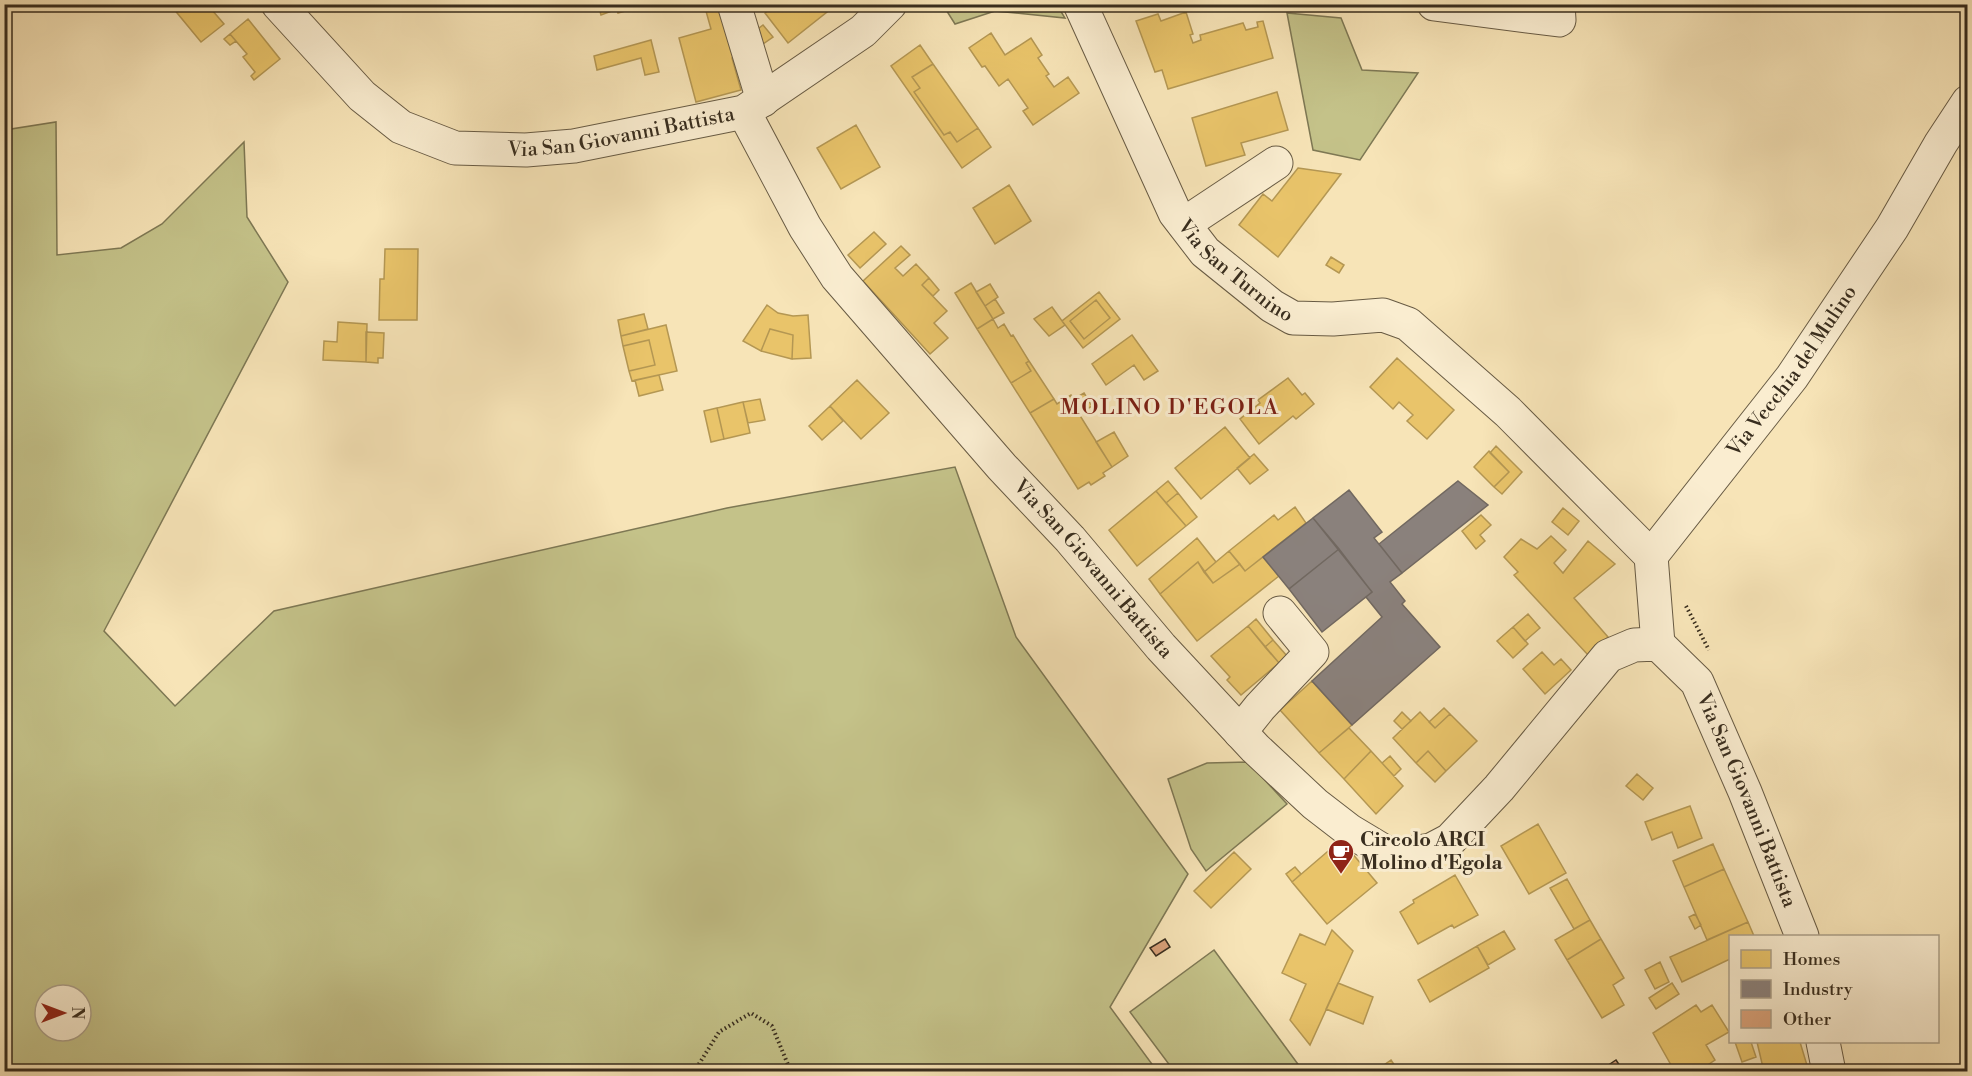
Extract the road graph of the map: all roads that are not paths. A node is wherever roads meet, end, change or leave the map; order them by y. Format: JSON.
{"nodes":[{"id":1,"x":278,"y":4,"type":"edge"},
{"id":2,"x":734,"y":4,"type":"edge"},
{"id":3,"x":890,"y":4,"type":"edge"},
{"id":4,"x":1080,"y":4,"type":"edge"},
{"id":5,"x":1434,"y":4,"type":"edge"},
{"id":6,"x":1558,"y":4,"type":"edge"},
{"id":7,"x":1968,"y":102,"type":"edge"},
{"id":8,"x":753,"y":106,"type":"junction"},
{"id":9,"x":1276,"y":163,"type":"dead end"},
{"id":10,"x":1184,"y":224,"type":"junction"},
{"id":11,"x":1652,"y":556,"type":"junction"},
{"id":12,"x":1280,"y":614,"type":"dead end"},
{"id":13,"x":1658,"y":644,"type":"junction"},
{"id":14,"x":1240,"y":732,"type":"junction"},
{"id":15,"x":1802,"y":935,"type":"edge"},
{"id":16,"x":1823,"y":1043,"type":"edge"},
{"id":17,"x":1829,"y":1071,"type":"edge"}],
"edges":[{"from":1,"to":8,"type":"street","name":"Via San Giovanni Battista"},
{"from":2,"to":8,"type":"street","name":"Via San Giovanni Battista"},
{"from":3,"to":8,"type":"street"},
{"from":4,"to":10,"type":"street","name":"Via San Turnino"},
{"from":5,"to":6,"type":"street"},
{"from":7,"to":11,"type":"street","name":"Via Vecchia del Mulino"},
{"from":8,"to":14,"type":"street","name":"Via San Giovanni Battista"},
{"from":9,"to":10,"type":"street"},
{"from":10,"to":11,"type":"street","name":"Via San Turnino"},
{"from":11,"to":13,"type":"street"},
{"from":12,"to":14,"type":"street"},
{"from":13,"to":14,"type":"street","name":"Via San Giovanni Battista"},
{"from":13,"to":15,"type":"street","name":"Via San Giovanni Battista"},
{"from":16,"to":17,"type":"street"}]}
